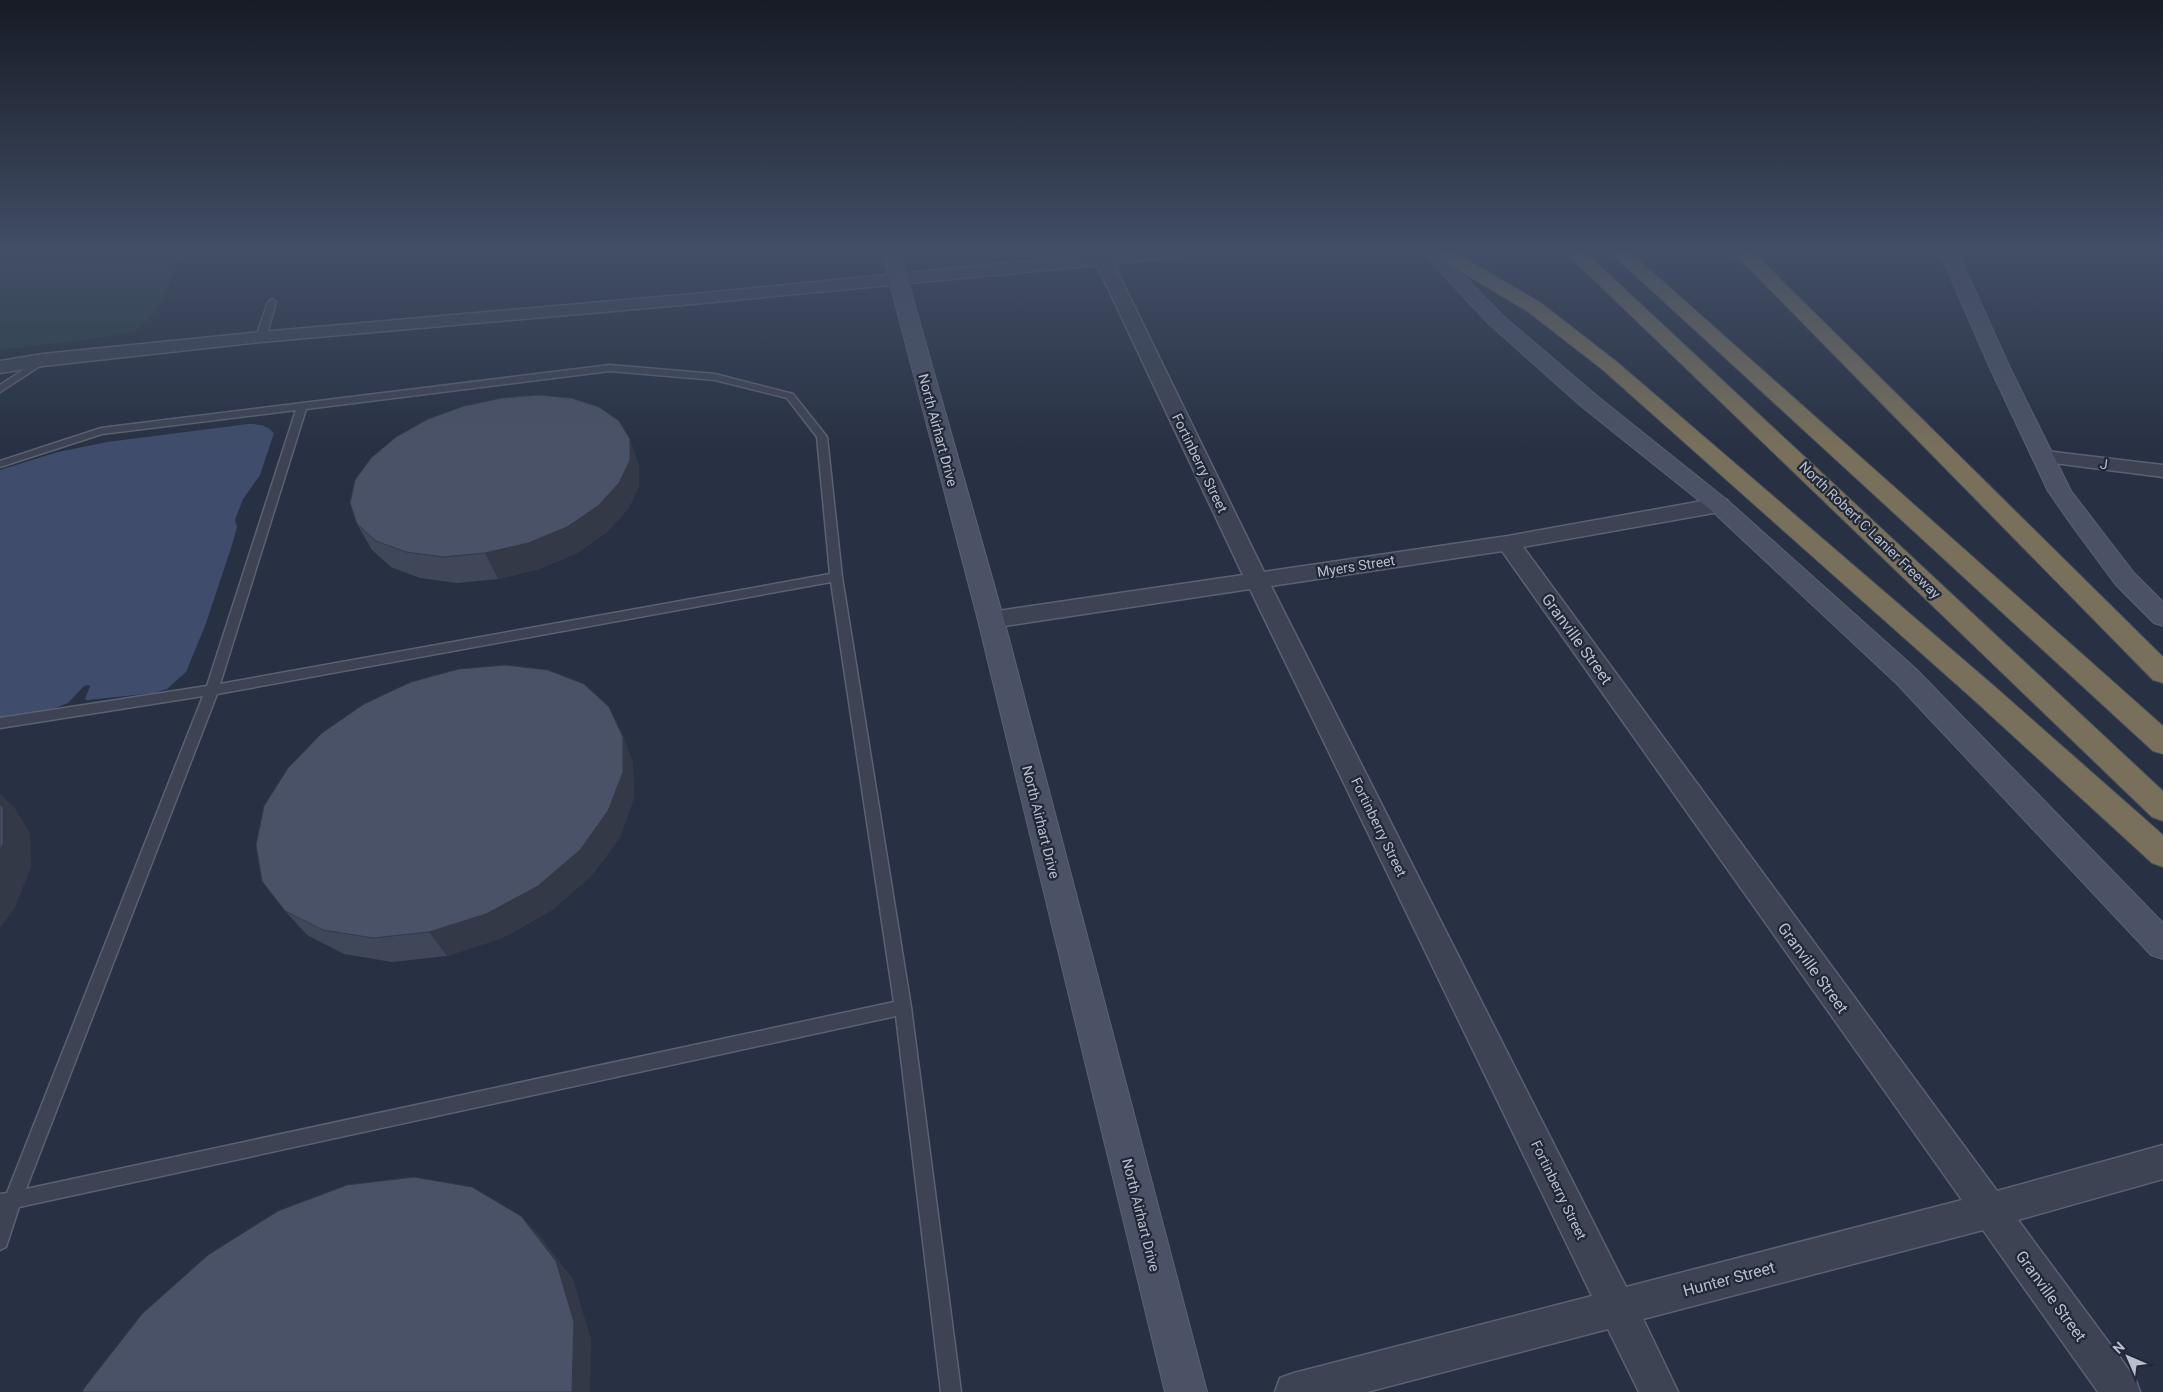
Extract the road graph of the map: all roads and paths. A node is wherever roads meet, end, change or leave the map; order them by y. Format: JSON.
{"nodes":[{"id":1,"x":267,"y":318,"type":"edge"},
{"id":2,"x":478,"y":318,"type":"edge"},
{"id":3,"x":908,"y":318,"type":"edge"},
{"id":4,"x":1131,"y":318,"type":"edge"},
{"id":5,"x":1495,"y":318,"type":"edge"},
{"id":6,"x":1548,"y":318,"type":"edge"},
{"id":7,"x":1644,"y":318,"type":"edge"},
{"id":8,"x":1692,"y":318,"type":"edge"},
{"id":9,"x":1808,"y":318,"type":"edge"},
{"id":10,"x":1978,"y":318,"type":"edge"},
{"id":11,"x":261,"y":337,"type":"junction"},
{"id":12,"x":43,"y":360,"type":"junction"},
{"id":13,"x":0,"y":367,"type":"edge"},
{"id":14,"x":0,"y":390,"type":"edge"},
{"id":15,"x":302,"y":406,"type":"junction"},
{"id":16,"x":2045,"y":457,"type":"junction"},
{"id":17,"x":0,"y":464,"type":"edge"},
{"id":18,"x":2163,"y":471,"type":"edge"},
{"id":19,"x":1719,"y":505,"type":"junction"},
{"id":20,"x":1508,"y":543,"type":"junction"},
{"id":21,"x":836,"y":578,"type":"junction"},
{"id":22,"x":1257,"y":582,"type":"junction"},
{"id":23,"x":2163,"y":617,"type":"edge"},
{"id":24,"x":990,"y":620,"type":"junction"},
{"id":25,"x":2163,"y":673,"type":"edge"},
{"id":26,"x":212,"y":690,"type":"junction"},
{"id":27,"x":0,"y":723,"type":"edge"},
{"id":28,"x":2163,"y":743,"type":"edge"},
{"id":29,"x":2163,"y":809,"type":"edge"},
{"id":30,"x":2163,"y":854,"type":"edge"},
{"id":31,"x":2163,"y":945,"type":"edge"},
{"id":32,"x":903,"y":1007,"type":"junction"},
{"id":33,"x":2163,"y":1162,"type":"edge"},
{"id":34,"x":6,"y":1201,"type":"edge"},
{"id":35,"x":1988,"y":1211,"type":"junction"},
{"id":36,"x":0,"y":1241,"type":"edge"},
{"id":37,"x":1618,"y":1308,"type":"junction"},
{"id":38,"x":951,"y":1392,"type":"edge"},
{"id":39,"x":1186,"y":1392,"type":"edge"},
{"id":40,"x":1294,"y":1392,"type":"edge"},
{"id":41,"x":1659,"y":1392,"type":"edge"},
{"id":42,"x":2120,"y":1392,"type":"edge"}],
"edges":[{"from":1,"to":11,"type":"lane"},
{"from":2,"to":11,"type":"street"},
{"from":3,"to":24,"type":"main road","name":"North Airhart Drive"},
{"from":4,"to":22,"type":"street","name":"Fortinberry Street"},
{"from":5,"to":19,"type":"main road"},
{"from":6,"to":30,"type":"highway"},
{"from":7,"to":29,"type":"highway","name":"North Robert C Lanier Freeway"},
{"from":8,"to":28,"type":"highway"},
{"from":9,"to":25,"type":"highway"},
{"from":10,"to":16,"type":"main road"},
{"from":11,"to":12,"type":"street"},
{"from":12,"to":13,"type":"street"},
{"from":12,"to":14,"type":"lane"},
{"from":15,"to":17,"type":"lane"},
{"from":15,"to":21,"type":"lane"},
{"from":15,"to":26,"type":"lane"},
{"from":16,"to":18,"type":"street","name":"J"},
{"from":16,"to":23,"type":"main road"},
{"from":19,"to":20,"type":"street","name":"Myers Street"},
{"from":19,"to":31,"type":"main road"},
{"from":20,"to":22,"type":"street","name":"Myers Street"},
{"from":20,"to":35,"type":"street","name":"Granville Street"},
{"from":21,"to":26,"type":"lane"},
{"from":21,"to":32,"type":"lane"},
{"from":22,"to":24,"type":"street","name":"Myers Street"},
{"from":22,"to":37,"type":"street","name":"Fortinberry Street"},
{"from":24,"to":39,"type":"main road","name":"North Airhart Drive"},
{"from":26,"to":27,"type":"lane"},
{"from":26,"to":34,"type":"lane"},
{"from":32,"to":34,"type":"lane"},
{"from":32,"to":38,"type":"lane"},
{"from":33,"to":35,"type":"street","name":"Hunter Street"},
{"from":34,"to":36,"type":"lane"},
{"from":35,"to":37,"type":"street","name":"Hunter Street"},
{"from":35,"to":42,"type":"street","name":"Granville Street"},
{"from":37,"to":40,"type":"street","name":"Hunter Street"},
{"from":37,"to":41,"type":"street","name":"Fortinberry Street"}]}
